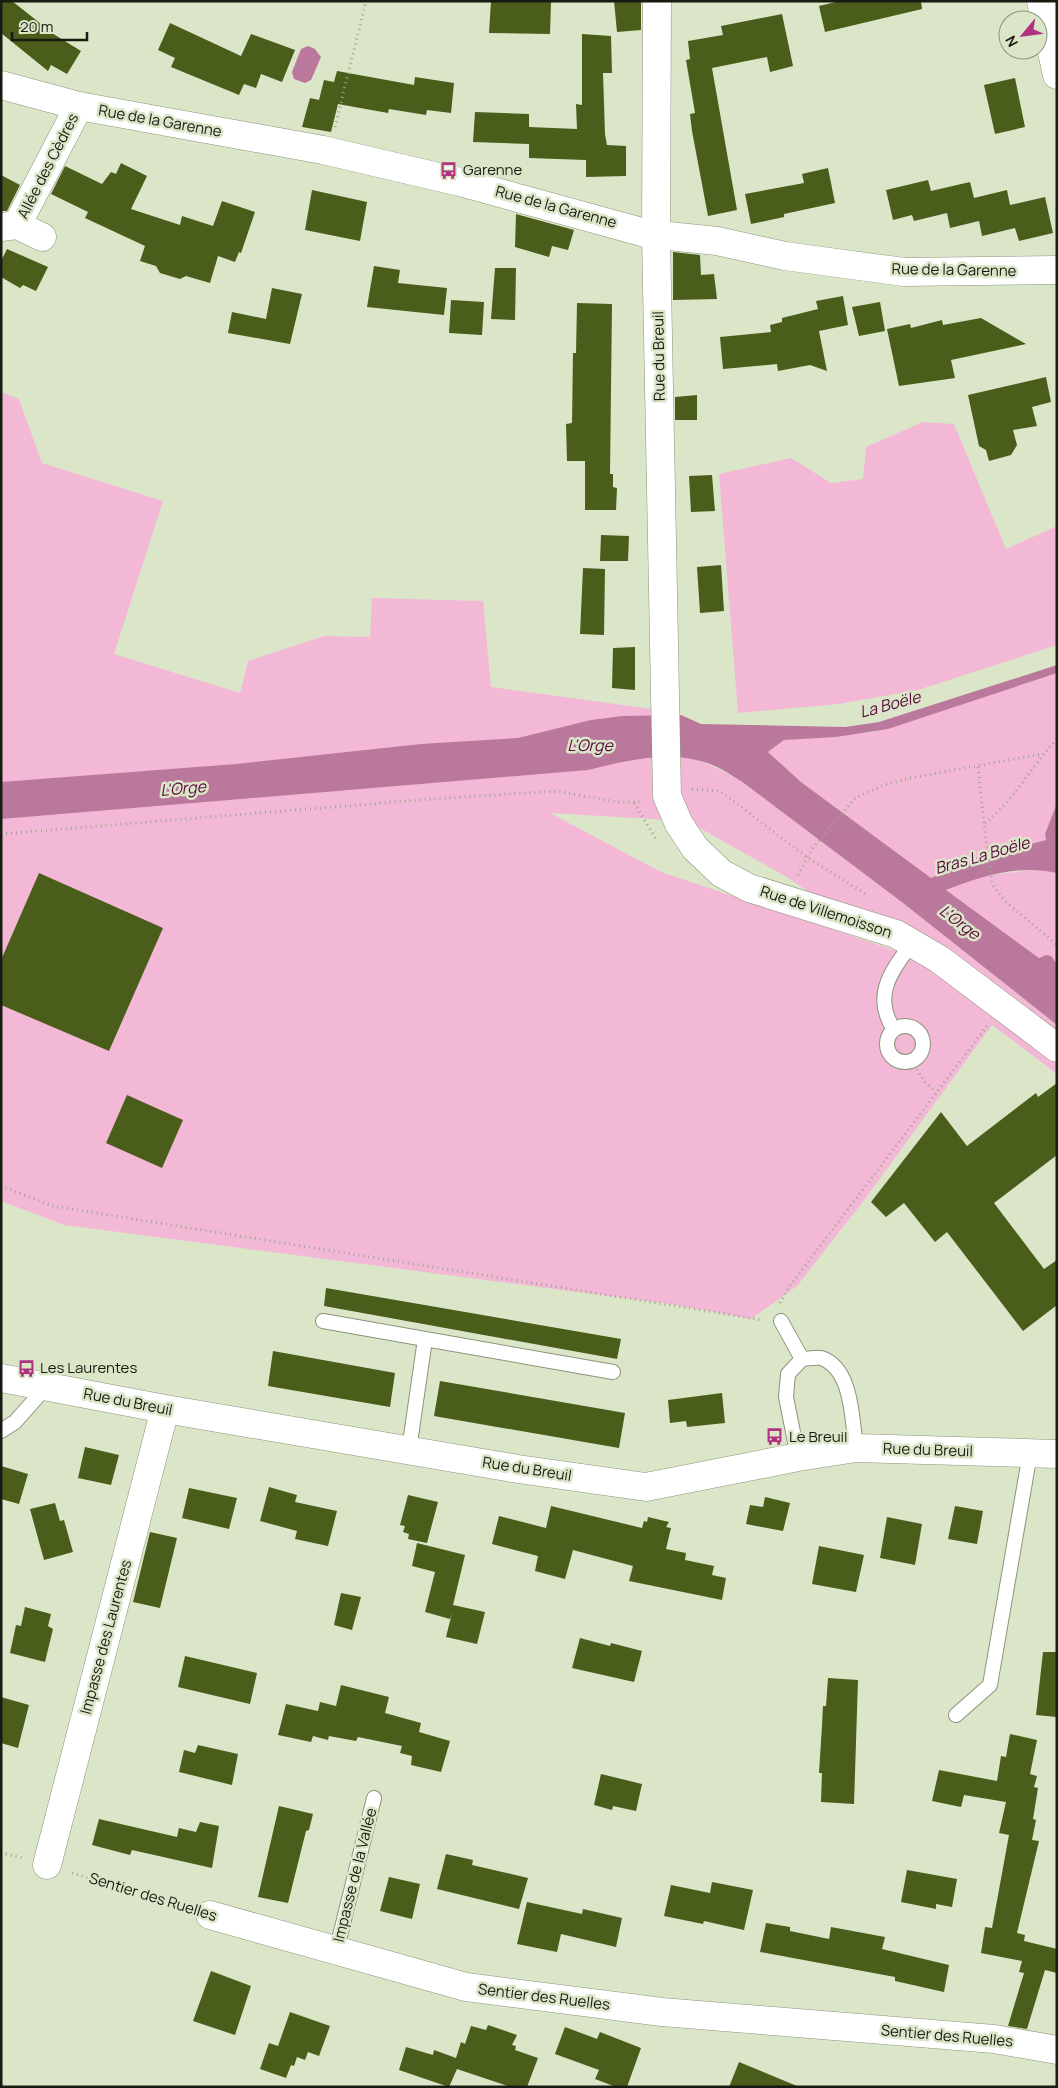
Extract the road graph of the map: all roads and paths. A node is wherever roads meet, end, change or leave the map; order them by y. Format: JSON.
{"nodes":[{"id":1,"x":366,"y":1,"type":"edge"},
{"id":2,"x":657,"y":1,"type":"edge"},
{"id":3,"x":1041,"y":1,"type":"edge"},
{"id":4,"x":1057,"y":75,"type":"edge"},
{"id":5,"x":1,"y":85,"type":"edge"},
{"id":6,"x":79,"y":106,"type":"junction"},
{"id":7,"x":323,"y":150,"type":"junction"},
{"id":8,"x":9,"y":226,"type":"edge"},
{"id":9,"x":656,"y":234,"type":"junction"},
{"id":10,"x":42,"y":237,"type":"dead end"},
{"id":11,"x":1057,"y":270,"type":"edge"},
{"id":12,"x":1057,"y":739,"type":"edge"},
{"id":13,"x":1042,"y":754,"type":"junction"},
{"id":14,"x":666,"y":764,"type":"joint"},
{"id":15,"x":978,"y":767,"type":"junction"},
{"id":16,"x":667,"y":796,"type":"junction"},
{"id":17,"x":984,"y":824,"type":"junction"},
{"id":18,"x":1,"y":834,"type":"edge"},
{"id":19,"x":912,"y":943,"type":"junction"},
{"id":20,"x":1057,"y":945,"type":"edge"},
{"id":21,"x":1002,"y":1005,"type":"junction"},
{"id":22,"x":894,"y":1030,"type":"junction"},
{"id":23,"x":1057,"y":1048,"type":"edge"},
{"id":24,"x":911,"y":1061,"type":"junction"},
{"id":25,"x":936,"y":1092,"type":"junction"},
{"id":26,"x":1,"y":1186,"type":"edge"},
{"id":27,"x":323,"y":1321,"type":"dead end"},
{"id":28,"x":781,"y":1321,"type":"junction"},
{"id":29,"x":425,"y":1339,"type":"junction"},
{"id":30,"x":802,"y":1359,"type":"junction"},
{"id":31,"x":613,"y":1372,"type":"dead end"},
{"id":32,"x":1,"y":1378,"type":"edge"},
{"id":33,"x":47,"y":1386,"type":"junction"},
{"id":34,"x":165,"y":1409,"type":"junction"},
{"id":35,"x":1,"y":1431,"type":"edge"},
{"id":36,"x":856,"y":1448,"type":"junction"},
{"id":37,"x":409,"y":1450,"type":"junction"},
{"id":38,"x":1030,"y":1453,"type":"junction"},
{"id":39,"x":1057,"y":1454,"type":"edge"},
{"id":40,"x":798,"y":1457,"type":"junction"},
{"id":41,"x":956,"y":1715,"type":"dead end"},
{"id":42,"x":374,"y":1798,"type":"dead end"},
{"id":43,"x":47,"y":1865,"type":"joint"},
{"id":44,"x":210,"y":1915,"type":"joint"},
{"id":45,"x":336,"y":1952,"type":"junction"},
{"id":46,"x":1057,"y":2050,"type":"edge"}],
"edges":[{"from":1,"to":7,"type":"path"},
{"from":2,"to":9,"type":"street","name":"Rue du Breuil"},
{"from":3,"to":4,"type":"street"},
{"from":5,"to":6,"type":"street","name":"Rue de la Garenne"},
{"from":6,"to":7,"type":"street","name":"Rue de la Garenne"},
{"from":6,"to":8,"type":"street","name":"Allée des Cèdres"},
{"from":7,"to":9,"type":"street","name":"Rue de la Garenne"},
{"from":8,"to":10,"type":"street","name":"Allée des Cèdres"},
{"from":9,"to":11,"type":"street","name":"Rue de la Garenne"},
{"from":9,"to":14,"type":"street","name":"Rue du Breuil"},
{"from":12,"to":13,"type":"path"},
{"from":13,"to":15,"type":"path"},
{"from":13,"to":17,"type":"path"},
{"from":14,"to":16,"type":"street","name":"Rue de Villemoisson"},
{"from":15,"to":16,"type":"path"},
{"from":15,"to":17,"type":"path"},
{"from":16,"to":18,"type":"path"},
{"from":16,"to":19,"type":"street","name":"Rue de Villemoisson"},
{"from":17,"to":20,"type":"path"},
{"from":19,"to":21,"type":"street","name":"Rue de Villemoisson"},
{"from":19,"to":22,"type":"lane"},
{"from":21,"to":23,"type":"street","name":"Rue de Villemoisson"},
{"from":21,"to":25,"type":"path"},
{"from":22,"to":24,"type":"lane"},
{"from":22,"to":24,"type":"lane"},
{"from":24,"to":25,"type":"path"},
{"from":25,"to":28,"type":"path"},
{"from":26,"to":28,"type":"path"},
{"from":27,"to":29,"type":"lane"},
{"from":28,"to":30,"type":"lane"},
{"from":29,"to":31,"type":"lane"},
{"from":29,"to":37,"type":"lane"},
{"from":30,"to":36,"type":"lane"},
{"from":30,"to":40,"type":"lane"},
{"from":32,"to":33,"type":"street","name":"Rue du Breuil"},
{"from":33,"to":34,"type":"street","name":"Rue du Breuil"},
{"from":33,"to":35,"type":"lane"},
{"from":34,"to":37,"type":"street","name":"Rue du Breuil"},
{"from":34,"to":43,"type":"street","name":"Impasse des Laurentes"},
{"from":36,"to":38,"type":"street","name":"Rue du Breuil"},
{"from":36,"to":40,"type":"street","name":"Rue du Breuil"},
{"from":37,"to":40,"type":"street","name":"Rue du Breuil"},
{"from":38,"to":39,"type":"street","name":"Rue du Breuil"},
{"from":38,"to":41,"type":"lane"},
{"from":42,"to":45,"type":"lane","name":"Impasse de la Vallée"},
{"from":43,"to":44,"type":"path","name":"Sentier des Ruelles"},
{"from":44,"to":45,"type":"street","name":"Sentier des Ruelles"},
{"from":45,"to":46,"type":"street","name":"Sentier des Ruelles"}]}
